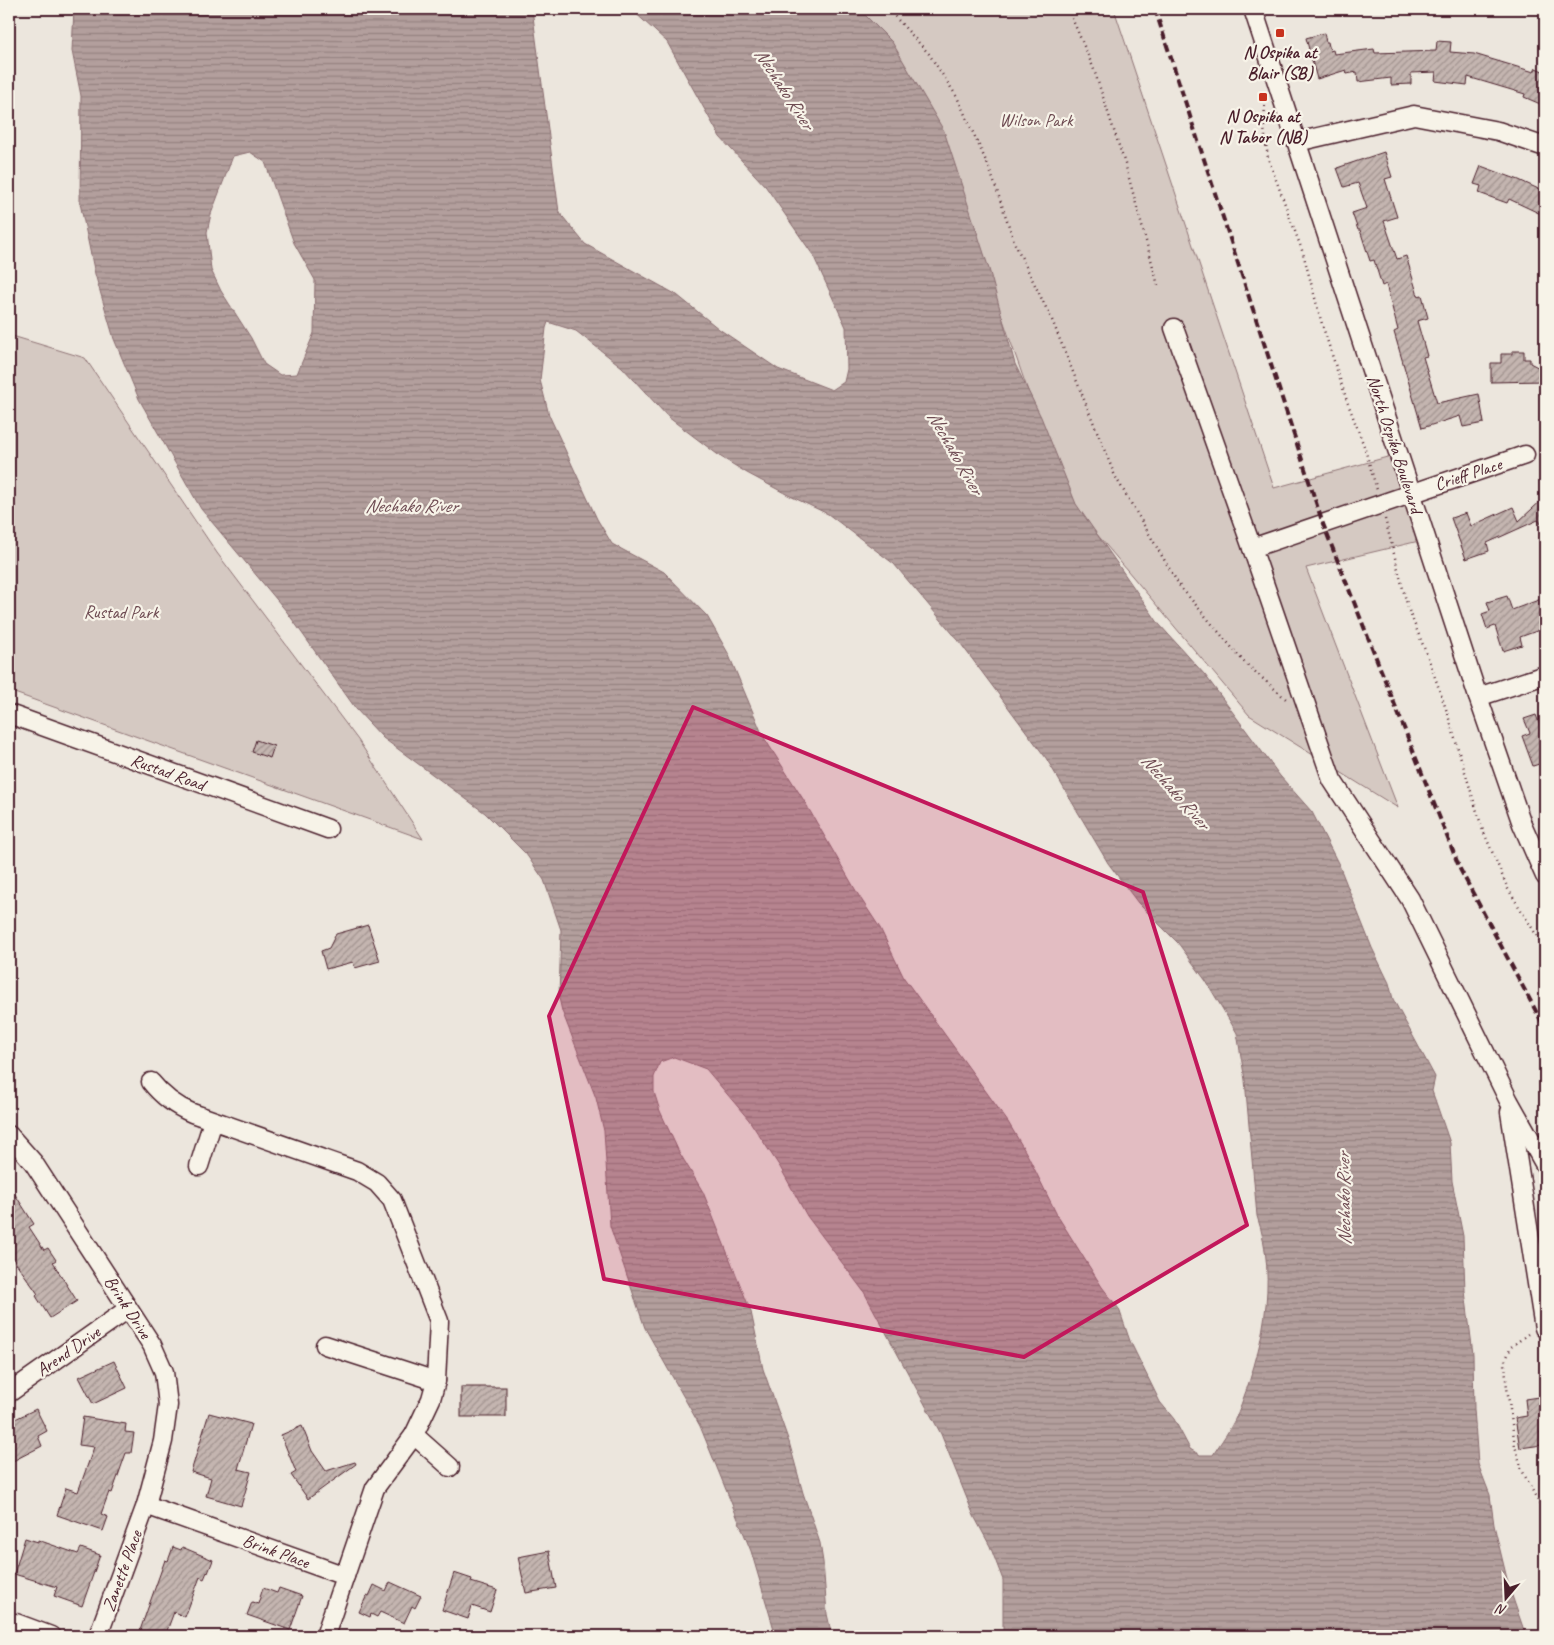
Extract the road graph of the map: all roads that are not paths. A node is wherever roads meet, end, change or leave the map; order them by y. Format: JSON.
{"nodes":[{"id":1,"x":1253,"y":9,"type":"edge"},
{"id":2,"x":1296,"y":142,"type":"junction"},
{"id":3,"x":1545,"y":147,"type":"edge"},
{"id":4,"x":1174,"y":328,"type":"dead end"},
{"id":5,"x":1525,"y":455,"type":"dead end"},
{"id":6,"x":1411,"y":493,"type":"junction"},
{"id":7,"x":1252,"y":548,"type":"junction"},
{"id":8,"x":1545,"y":676,"type":"edge"},
{"id":9,"x":1478,"y":697,"type":"junction"},
{"id":10,"x":9,"y":714,"type":"edge"},
{"id":11,"x":328,"y":829,"type":"dead end"},
{"id":12,"x":1545,"y":876,"type":"edge"},
{"id":13,"x":151,"y":1082,"type":"dead end"},
{"id":14,"x":1509,"y":1102,"type":"junction"},
{"id":15,"x":213,"y":1121,"type":"junction"},
{"id":16,"x":9,"y":1135,"type":"edge"},
{"id":17,"x":1545,"y":1165,"type":"edge"},
{"id":18,"x":199,"y":1166,"type":"dead end"},
{"id":19,"x":128,"y":1310,"type":"junction"},
{"id":20,"x":1544,"y":1328,"type":"edge"},
{"id":21,"x":326,"y":1345,"type":"dead end"},
{"id":22,"x":436,"y":1381,"type":"junction"},
{"id":23,"x":9,"y":1393,"type":"edge"},
{"id":24,"x":414,"y":1435,"type":"junction"},
{"id":25,"x":450,"y":1466,"type":"dead end"},
{"id":26,"x":146,"y":1505,"type":"junction"},
{"id":27,"x":346,"y":1576,"type":"junction"},
{"id":28,"x":16,"y":1623,"type":"dead end"},
{"id":29,"x":51,"y":1636,"type":"edge"},
{"id":30,"x":98,"y":1636,"type":"edge"},
{"id":31,"x":325,"y":1636,"type":"edge"}],
"edges":[{"from":1,"to":2,"type":"street","name":"North Ospika Boulevard"},
{"from":2,"to":3,"type":"street"},
{"from":2,"to":6,"type":"street","name":"North Ospika Boulevard"},
{"from":4,"to":7,"type":"street"},
{"from":5,"to":6,"type":"street","name":"Crieff Place"},
{"from":6,"to":7,"type":"street","name":"Crieff Place"},
{"from":6,"to":9,"type":"street","name":"North Ospika Boulevard"},
{"from":7,"to":14,"type":"street"},
{"from":8,"to":9,"type":"street"},
{"from":9,"to":12,"type":"street","name":"North Ospika Boulevard"},
{"from":10,"to":11,"type":"street","name":"Rustad Road"},
{"from":13,"to":15,"type":"street"},
{"from":14,"to":17,"type":"street"},
{"from":14,"to":20,"type":"street"},
{"from":15,"to":18,"type":"street"},
{"from":15,"to":22,"type":"street"},
{"from":16,"to":19,"type":"street","name":"Brink Drive"},
{"from":19,"to":23,"type":"street","name":"Arend Drive"},
{"from":19,"to":26,"type":"street","name":"Brink Drive"},
{"from":21,"to":22,"type":"street"},
{"from":22,"to":24,"type":"street"},
{"from":24,"to":25,"type":"street"},
{"from":24,"to":27,"type":"street"},
{"from":26,"to":27,"type":"street","name":"Brink Place"},
{"from":26,"to":30,"type":"street","name":"Zanette Place"},
{"from":27,"to":31,"type":"street"},
{"from":28,"to":29,"type":"street"}]}
